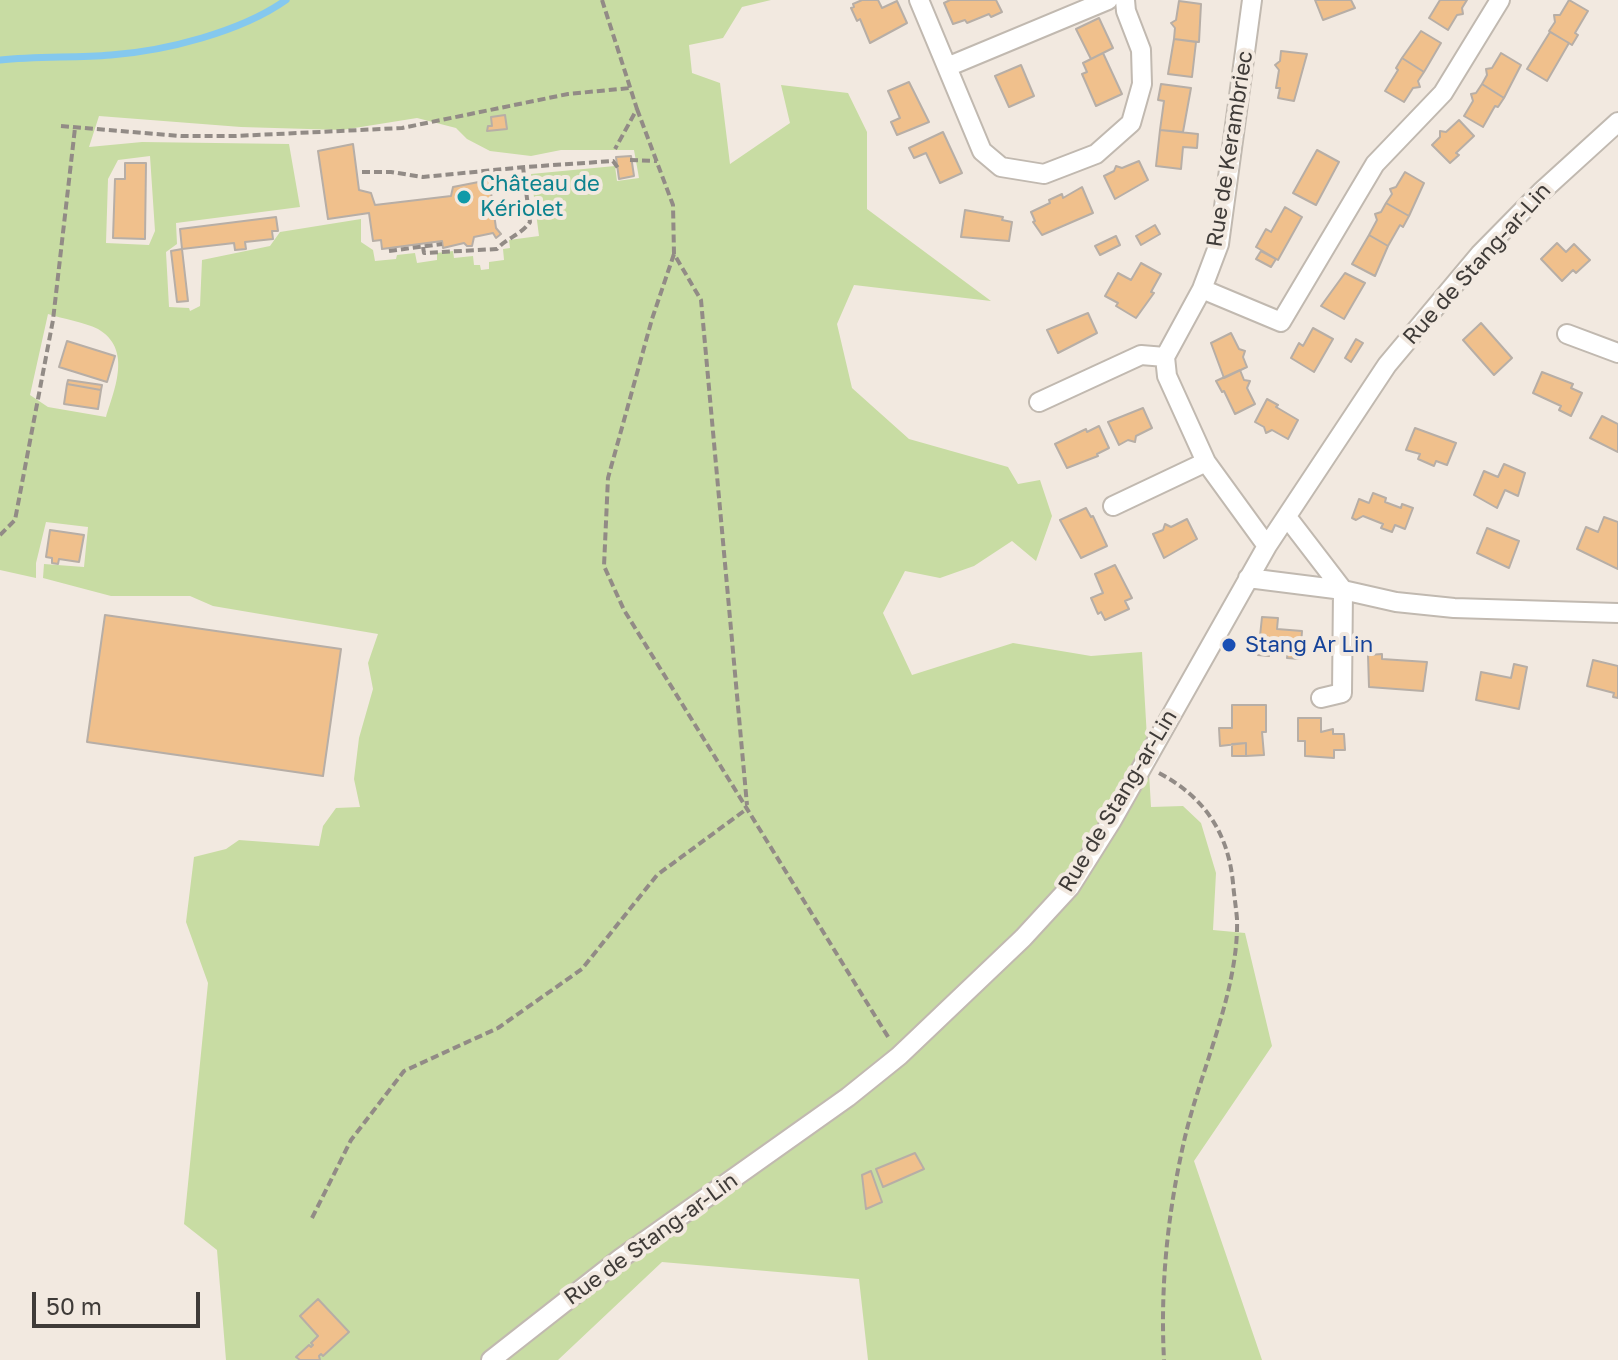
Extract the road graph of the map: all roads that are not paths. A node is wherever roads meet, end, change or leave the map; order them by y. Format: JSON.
{"nodes":[{"id":1,"x":919,"y":0,"type":"edge"},
{"id":2,"x":1108,"y":0,"type":"edge"},
{"id":3,"x":1125,"y":0,"type":"edge"},
{"id":4,"x":1252,"y":0,"type":"edge"},
{"id":5,"x":1500,"y":0,"type":"edge"},
{"id":6,"x":947,"y":67,"type":"junction"},
{"id":7,"x":1618,"y":122,"type":"edge"},
{"id":8,"x":1202,"y":289,"type":"junction"},
{"id":9,"x":1567,"y":334,"type":"dead end"},
{"id":10,"x":1618,"y":353,"type":"edge"},
{"id":11,"x":1165,"y":357,"type":"junction"},
{"id":12,"x":1039,"y":402,"type":"dead end"},
{"id":13,"x":1206,"y":462,"type":"junction"},
{"id":14,"x":1113,"y":506,"type":"dead end"},
{"id":15,"x":1287,"y":517,"type":"junction"},
{"id":16,"x":1267,"y":546,"type":"junction"},
{"id":17,"x":1248,"y":578,"type":"junction"},
{"id":18,"x":1343,"y":590,"type":"junction"},
{"id":19,"x":1618,"y":613,"type":"edge"},
{"id":20,"x":1321,"y":698,"type":"dead end"},
{"id":21,"x":491,"y":1360,"type":"edge"}],
"edges":[{"from":1,"to":6,"type":"street"},
{"from":2,"to":6,"type":"street"},
{"from":3,"to":6,"type":"street"},
{"from":4,"to":8,"type":"street","name":"Rue de Kerambriec"},
{"from":5,"to":8,"type":"street"},
{"from":7,"to":15,"type":"street","name":"Rue de Stang-ar-Lin"},
{"from":8,"to":11,"type":"street","name":"Rue de Kerambriec"},
{"from":9,"to":10,"type":"street"},
{"from":11,"to":12,"type":"street"},
{"from":11,"to":13,"type":"street"},
{"from":13,"to":14,"type":"street"},
{"from":13,"to":16,"type":"street"},
{"from":15,"to":16,"type":"street","name":"Rue de Stang-ar-Lin"},
{"from":15,"to":18,"type":"street"},
{"from":16,"to":17,"type":"street","name":"Rue de Stang-ar-Lin"},
{"from":17,"to":18,"type":"street"},
{"from":17,"to":21,"type":"street","name":"Rue de Stang-ar-Lin"},
{"from":18,"to":19,"type":"street"},
{"from":18,"to":20,"type":"street"}]}
